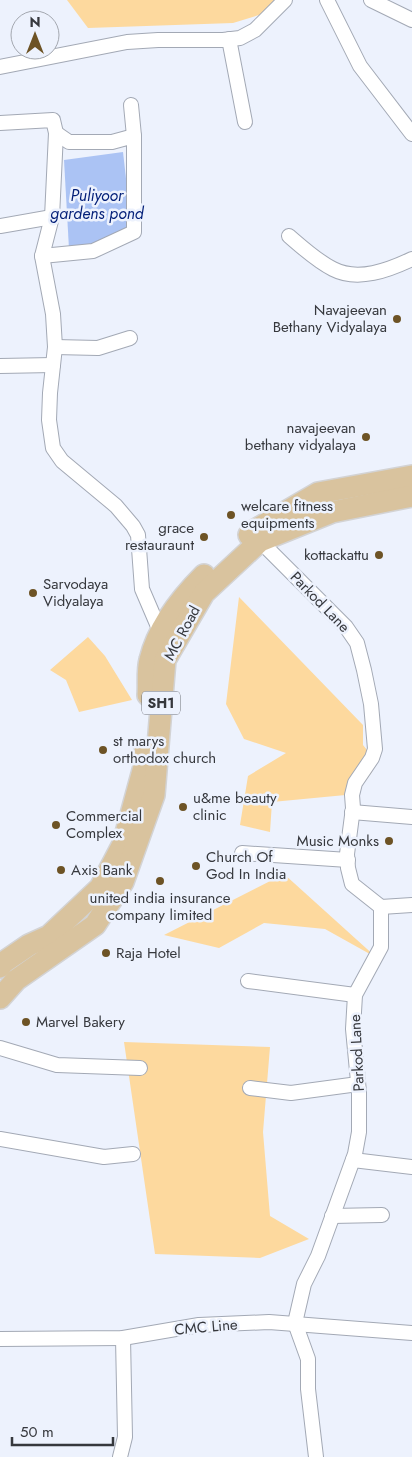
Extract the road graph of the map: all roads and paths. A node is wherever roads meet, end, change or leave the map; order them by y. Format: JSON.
{"nodes":[{"id":1,"x":285,"y":0,"type":"edge"},
{"id":2,"x":327,"y":0,"type":"edge"},
{"id":3,"x":371,"y":0,"type":"edge"},
{"id":4,"x":412,"y":20,"type":"edge"},
{"id":5,"x":229,"y":40,"type":"junction"},
{"id":6,"x":0,"y":68,"type":"edge"},
{"id":7,"x":131,"y":105,"type":"dead end"},
{"id":8,"x":0,"y":122,"type":"edge"},
{"id":9,"x":245,"y":122,"type":"dead end"},
{"id":10,"x":56,"y":133,"type":"junction"},
{"id":11,"x":412,"y":134,"type":"edge"},
{"id":12,"x":134,"y":136,"type":"junction"},
{"id":13,"x":52,"y":217,"type":"junction"},
{"id":14,"x":0,"y":226,"type":"edge"},
{"id":15,"x":289,"y":236,"type":"dead end"},
{"id":16,"x":42,"y":256,"type":"junction"},
{"id":17,"x":412,"y":259,"type":"edge"},
{"id":18,"x":130,"y":338,"type":"dead end"},
{"id":19,"x":55,"y":348,"type":"junction"},
{"id":20,"x":54,"y":365,"type":"junction"},
{"id":21,"x":0,"y":366,"type":"edge"},
{"id":22,"x":412,"y":476,"type":"edge"},
{"id":23,"x":412,"y":496,"type":"edge"},
{"id":24,"x":260,"y":541,"type":"junction"},
{"id":25,"x":160,"y":631,"type":"junction"},
{"id":26,"x":352,"y":812,"type":"junction"},
{"id":27,"x":412,"y":818,"type":"edge"},
{"id":28,"x":242,"y":853,"type":"dead end"},
{"id":29,"x":348,"y":860,"type":"junction"},
{"id":30,"x":412,"y":905,"type":"edge"},
{"id":31,"x":381,"y":907,"type":"junction"},
{"id":32,"x":0,"y":967,"type":"edge"},
{"id":33,"x":248,"y":981,"type":"dead end"},
{"id":34,"x":355,"y":995,"type":"junction"},
{"id":35,"x":0,"y":998,"type":"edge"},
{"id":36,"x":0,"y":1048,"type":"edge"},
{"id":37,"x":140,"y":1068,"type":"dead end"},
{"id":38,"x":358,"y":1084,"type":"junction"},
{"id":39,"x":250,"y":1088,"type":"dead end"},
{"id":40,"x":0,"y":1139,"type":"edge"},
{"id":41,"x":133,"y":1154,"type":"dead end"},
{"id":42,"x":353,"y":1160,"type":"junction"},
{"id":43,"x":412,"y":1167,"type":"edge"},
{"id":44,"x":382,"y":1215,"type":"dead end"},
{"id":45,"x":332,"y":1216,"type":"junction"},
{"id":46,"x":295,"y":1323,"type":"junction"},
{"id":47,"x":412,"y":1333,"type":"edge"},
{"id":48,"x":123,"y":1338,"type":"junction"},
{"id":49,"x":0,"y":1339,"type":"edge"},
{"id":50,"x":120,"y":1457,"type":"edge"},
{"id":51,"x":316,"y":1457,"type":"edge"}],
"edges":[{"from":1,"to":5,"type":"street"},
{"from":2,"to":11,"type":"street"},
{"from":3,"to":4,"type":"street"},
{"from":5,"to":6,"type":"street"},
{"from":5,"to":9,"type":"street"},
{"from":7,"to":12,"type":"street"},
{"from":8,"to":10,"type":"street"},
{"from":10,"to":12,"type":"street"},
{"from":10,"to":13,"type":"street"},
{"from":12,"to":16,"type":"street"},
{"from":13,"to":14,"type":"street"},
{"from":13,"to":16,"type":"street"},
{"from":15,"to":17,"type":"street"},
{"from":16,"to":19,"type":"street"},
{"from":18,"to":19,"type":"street"},
{"from":19,"to":20,"type":"street"},
{"from":20,"to":21,"type":"street"},
{"from":20,"to":25,"type":"street"},
{"from":22,"to":25,"type":"main road","name":"MC Road","number":"SH1"},
{"from":23,"to":24,"type":"main road","name":"MC Road","number":"SH1"},
{"from":24,"to":26,"type":"street","name":"Parkod Lane"},
{"from":24,"to":35,"type":"main road","name":"MC Road","number":"SH1"},
{"from":25,"to":32,"type":"main road","name":"MC Road","number":"SH1"},
{"from":26,"to":27,"type":"street"},
{"from":26,"to":29,"type":"street","name":"Parkod Lane"},
{"from":28,"to":29,"type":"street"},
{"from":29,"to":31,"type":"street","name":"Parkod Lane"},
{"from":30,"to":31,"type":"street"},
{"from":31,"to":34,"type":"street","name":"Parkod Lane"},
{"from":33,"to":34,"type":"street"},
{"from":34,"to":38,"type":"street","name":"Parkod Lane"},
{"from":36,"to":37,"type":"street"},
{"from":38,"to":39,"type":"street"},
{"from":38,"to":42,"type":"street","name":"Parkod Lane"},
{"from":40,"to":41,"type":"street"},
{"from":42,"to":43,"type":"street"},
{"from":42,"to":45,"type":"street","name":"Parkod Lane"},
{"from":44,"to":45,"type":"street"},
{"from":45,"to":46,"type":"street","name":"Parkod Lane"},
{"from":46,"to":47,"type":"street","name":"CMC Line"},
{"from":46,"to":48,"type":"street","name":"CMC Line"},
{"from":46,"to":51,"type":"street"},
{"from":48,"to":49,"type":"street","name":"CMC Line"},
{"from":48,"to":50,"type":"street"}]}
